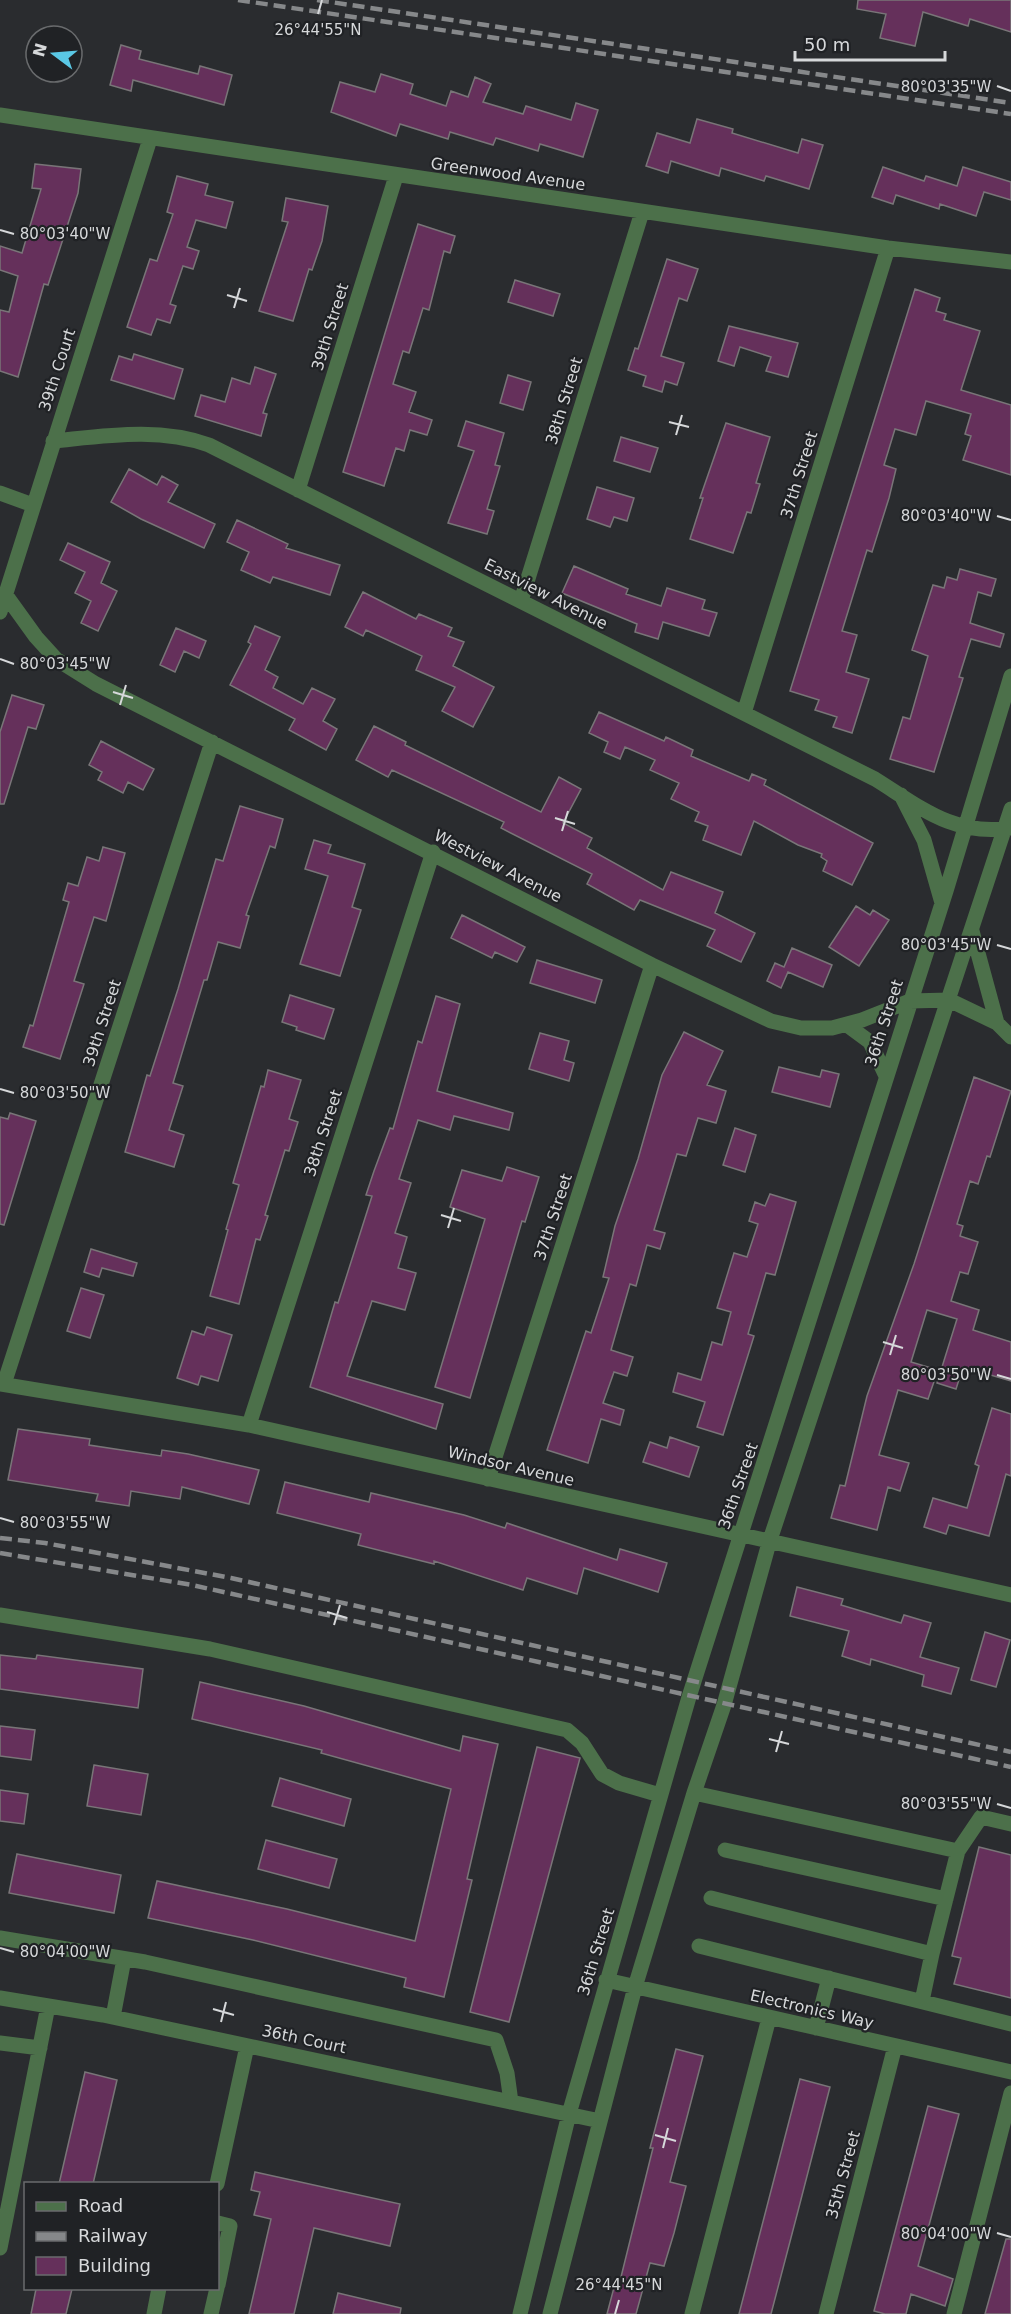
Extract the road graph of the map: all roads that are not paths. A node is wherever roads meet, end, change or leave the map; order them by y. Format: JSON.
{"nodes":[{"id":1,"x":0,"y":115,"type":"edge"},
{"id":2,"x":150,"y":139,"type":"junction"},
{"id":3,"x":396,"y":176,"type":"junction"},
{"id":4,"x":642,"y":212,"type":"junction"},
{"id":5,"x":888,"y":248,"type":"junction"},
{"id":6,"x":1011,"y":262,"type":"edge"},
{"id":7,"x":53,"y":441,"type":"junction"},
{"id":8,"x":298,"y":490,"type":"junction"},
{"id":9,"x":0,"y":493,"type":"edge"},
{"id":10,"x":33,"y":505,"type":"junction"},
{"id":11,"x":5,"y":594,"type":"junction"},
{"id":12,"x":521,"y":601,"type":"junction"},
{"id":13,"x":0,"y":612,"type":"edge"},
{"id":14,"x":1011,"y":676,"type":"edge"},
{"id":15,"x":744,"y":713,"type":"junction"},
{"id":16,"x":212,"y":742,"type":"junction"},
{"id":17,"x":901,"y":795,"type":"junction"},
{"id":18,"x":1011,"y":809,"type":"edge"},
{"id":19,"x":965,"y":828,"type":"junction"},
{"id":20,"x":1008,"y":829,"type":"edge"},
{"id":21,"x":433,"y":852,"type":"junction"},
{"id":22,"x":942,"y":903,"type":"junction"},
{"id":23,"x":972,"y":931,"type":"junction"},
{"id":24,"x":652,"y":965,"type":"junction"},
{"id":25,"x":949,"y":1000,"type":"junction"},
{"id":26,"x":910,"y":1001,"type":"junction"},
{"id":27,"x":997,"y":1023,"type":"junction"},
{"id":28,"x":847,"y":1025,"type":"junction"},
{"id":29,"x":1011,"y":1037,"type":"edge"},
{"id":30,"x":886,"y":1076,"type":"junction"},
{"id":31,"x":2,"y":1384,"type":"edge"},
{"id":32,"x":249,"y":1425,"type":"junction"},
{"id":33,"x":488,"y":1479,"type":"junction"},
{"id":34,"x":739,"y":1536,"type":"junction"},
{"id":35,"x":769,"y":1543,"type":"junction"},
{"id":36,"x":1011,"y":1595,"type":"edge"},
{"id":37,"x":0,"y":1615,"type":"edge"},
{"id":38,"x":694,"y":1793,"type":"junction"},
{"id":39,"x":660,"y":1795,"type":"junction"},
{"id":40,"x":1011,"y":1824,"type":"edge"},
{"id":41,"x":725,"y":1850,"type":"dead end"},
{"id":42,"x":958,"y":1851,"type":"junction"},
{"id":43,"x":711,"y":1898,"type":"dead end"},
{"id":44,"x":946,"y":1899,"type":"junction"},
{"id":45,"x":0,"y":1938,"type":"edge"},
{"id":46,"x":699,"y":1946,"type":"dead end"},
{"id":47,"x":932,"y":1954,"type":"junction"},
{"id":48,"x":124,"y":1959,"type":"junction"},
{"id":49,"x":829,"y":1978,"type":"junction"},
{"id":50,"x":606,"y":1980,"type":"junction"},
{"id":51,"x":635,"y":1987,"type":"junction"},
{"id":52,"x":0,"y":1998,"type":"edge"},
{"id":53,"x":922,"y":2001,"type":"junction"},
{"id":54,"x":48,"y":2006,"type":"junction"},
{"id":55,"x":113,"y":2017,"type":"junction"},
{"id":56,"x":769,"y":2018,"type":"junction"},
{"id":57,"x":1011,"y":2024,"type":"edge"},
{"id":58,"x":816,"y":2028,"type":"junction"},
{"id":59,"x":0,"y":2043,"type":"edge"},
{"id":60,"x":247,"y":2046,"type":"junction"},
{"id":61,"x":895,"y":2046,"type":"junction"},
{"id":62,"x":40,"y":2048,"type":"junction"},
{"id":63,"x":1011,"y":2072,"type":"edge"},
{"id":64,"x":1011,"y":2093,"type":"edge"},
{"id":65,"x":511,"y":2102,"type":"junction"},
{"id":66,"x":568,"y":2114,"type":"junction"},
{"id":67,"x":600,"y":2121,"type":"junction"},
{"id":68,"x":217,"y":2182,"type":"edge"},
{"id":69,"x":219,"y":2223,"type":"edge"},
{"id":70,"x":0,"y":2248,"type":"edge"},
{"id":71,"x":219,"y":2278,"type":"edge"},
{"id":72,"x":159,"y":2290,"type":"edge"},
{"id":73,"x":216,"y":2290,"type":"edge"},
{"id":74,"x":154,"y":2314,"type":"edge"},
{"id":75,"x":211,"y":2314,"type":"edge"},
{"id":76,"x":520,"y":2314,"type":"edge"},
{"id":77,"x":550,"y":2314,"type":"edge"},
{"id":78,"x":693,"y":2314,"type":"edge"},
{"id":79,"x":826,"y":2314,"type":"edge"},
{"id":80,"x":954,"y":2314,"type":"edge"}],
"edges":[{"from":1,"to":2,"type":"street","name":"Greenwood Avenue"},
{"from":2,"to":3,"type":"street","name":"Greenwood Avenue"},
{"from":2,"to":7,"type":"street","name":"39th Court"},
{"from":3,"to":4,"type":"street","name":"Greenwood Avenue"},
{"from":3,"to":8,"type":"street","name":"39th Street"},
{"from":4,"to":5,"type":"street","name":"Greenwood Avenue"},
{"from":4,"to":12,"type":"street","name":"38th Street"},
{"from":5,"to":6,"type":"street","name":"Greenwood Avenue"},
{"from":5,"to":15,"type":"street","name":"37th Street"},
{"from":7,"to":8,"type":"street","name":"Eastview Avenue"},
{"from":7,"to":10,"type":"street","name":"39th Court"},
{"from":8,"to":12,"type":"street","name":"Eastview Avenue"},
{"from":9,"to":10,"type":"street"},
{"from":10,"to":11,"type":"street","name":"39th Court"},
{"from":11,"to":13,"type":"street","name":"39th Court"},
{"from":11,"to":16,"type":"street","name":"Westview Avenue"},
{"from":12,"to":15,"type":"street","name":"Eastview Avenue"},
{"from":14,"to":19,"type":"street","name":"36th Street"},
{"from":15,"to":17,"type":"street","name":"Eastview Avenue"},
{"from":16,"to":21,"type":"street","name":"Westview Avenue"},
{"from":16,"to":31,"type":"street","name":"39th Street"},
{"from":17,"to":19,"type":"street","name":"Eastview Avenue"},
{"from":17,"to":22,"type":"street"},
{"from":18,"to":20,"type":"street"},
{"from":19,"to":20,"type":"street","name":"Eastview Avenue"},
{"from":19,"to":22,"type":"street","name":"36th Street"},
{"from":20,"to":23,"type":"street"},
{"from":21,"to":24,"type":"street","name":"Westview Avenue"},
{"from":21,"to":32,"type":"street","name":"38th Street"},
{"from":22,"to":26,"type":"street","name":"36th Street"},
{"from":23,"to":25,"type":"street"},
{"from":23,"to":27,"type":"street"},
{"from":24,"to":28,"type":"street","name":"Westview Avenue"},
{"from":24,"to":33,"type":"street","name":"37th Street"},
{"from":25,"to":26,"type":"street","name":"Westview Avenue"},
{"from":25,"to":27,"type":"street","name":"Westview Avenue"},
{"from":25,"to":35,"type":"street"},
{"from":26,"to":28,"type":"street","name":"Westview Avenue"},
{"from":26,"to":30,"type":"street","name":"36th Street"},
{"from":27,"to":29,"type":"street","name":"Westview Avenue"},
{"from":28,"to":30,"type":"street"},
{"from":30,"to":34,"type":"street","name":"36th Street"},
{"from":31,"to":32,"type":"street","name":"Windsor Avenue"},
{"from":32,"to":33,"type":"street","name":"Windsor Avenue"},
{"from":33,"to":34,"type":"street","name":"Windsor Avenue"},
{"from":34,"to":35,"type":"street","name":"Windsor Avenue"},
{"from":34,"to":39,"type":"street","name":"36th Street"},
{"from":35,"to":36,"type":"street","name":"Windsor Avenue"},
{"from":35,"to":38,"type":"street"},
{"from":37,"to":39,"type":"street"},
{"from":38,"to":42,"type":"street"},
{"from":38,"to":51,"type":"street"},
{"from":39,"to":50,"type":"street","name":"36th Street"},
{"from":40,"to":42,"type":"street"},
{"from":41,"to":44,"type":"street"},
{"from":42,"to":44,"type":"street"},
{"from":43,"to":47,"type":"street"},
{"from":44,"to":47,"type":"street"},
{"from":45,"to":48,"type":"street"},
{"from":46,"to":49,"type":"street"},
{"from":47,"to":53,"type":"street"},
{"from":48,"to":55,"type":"street"},
{"from":48,"to":65,"type":"street"},
{"from":49,"to":53,"type":"street"},
{"from":49,"to":58,"type":"street"},
{"from":50,"to":51,"type":"street","name":"Electronics Way"},
{"from":50,"to":66,"type":"street","name":"36th Street"},
{"from":51,"to":56,"type":"street","name":"Electronics Way"},
{"from":51,"to":67,"type":"street"},
{"from":52,"to":54,"type":"street","name":"36th Court"},
{"from":53,"to":57,"type":"street"},
{"from":54,"to":55,"type":"street","name":"36th Court"},
{"from":54,"to":62,"type":"street"},
{"from":55,"to":60,"type":"street","name":"36th Court"},
{"from":56,"to":58,"type":"street","name":"Electronics Way"},
{"from":56,"to":78,"type":"street"},
{"from":58,"to":61,"type":"street","name":"Electronics Way"},
{"from":59,"to":62,"type":"street"},
{"from":60,"to":65,"type":"street","name":"36th Court"},
{"from":60,"to":68,"type":"street"},
{"from":61,"to":63,"type":"street","name":"Electronics Way"},
{"from":61,"to":79,"type":"street","name":"35th Street"},
{"from":62,"to":70,"type":"street"},
{"from":64,"to":80,"type":"street"},
{"from":65,"to":66,"type":"street","name":"36th Court"},
{"from":66,"to":67,"type":"street","name":"36th Court"},
{"from":66,"to":76,"type":"street","name":"36th Street"},
{"from":67,"to":77,"type":"street"},
{"from":69,"to":71,"type":"street"},
{"from":72,"to":74,"type":"street"},
{"from":73,"to":75,"type":"street"}]}
